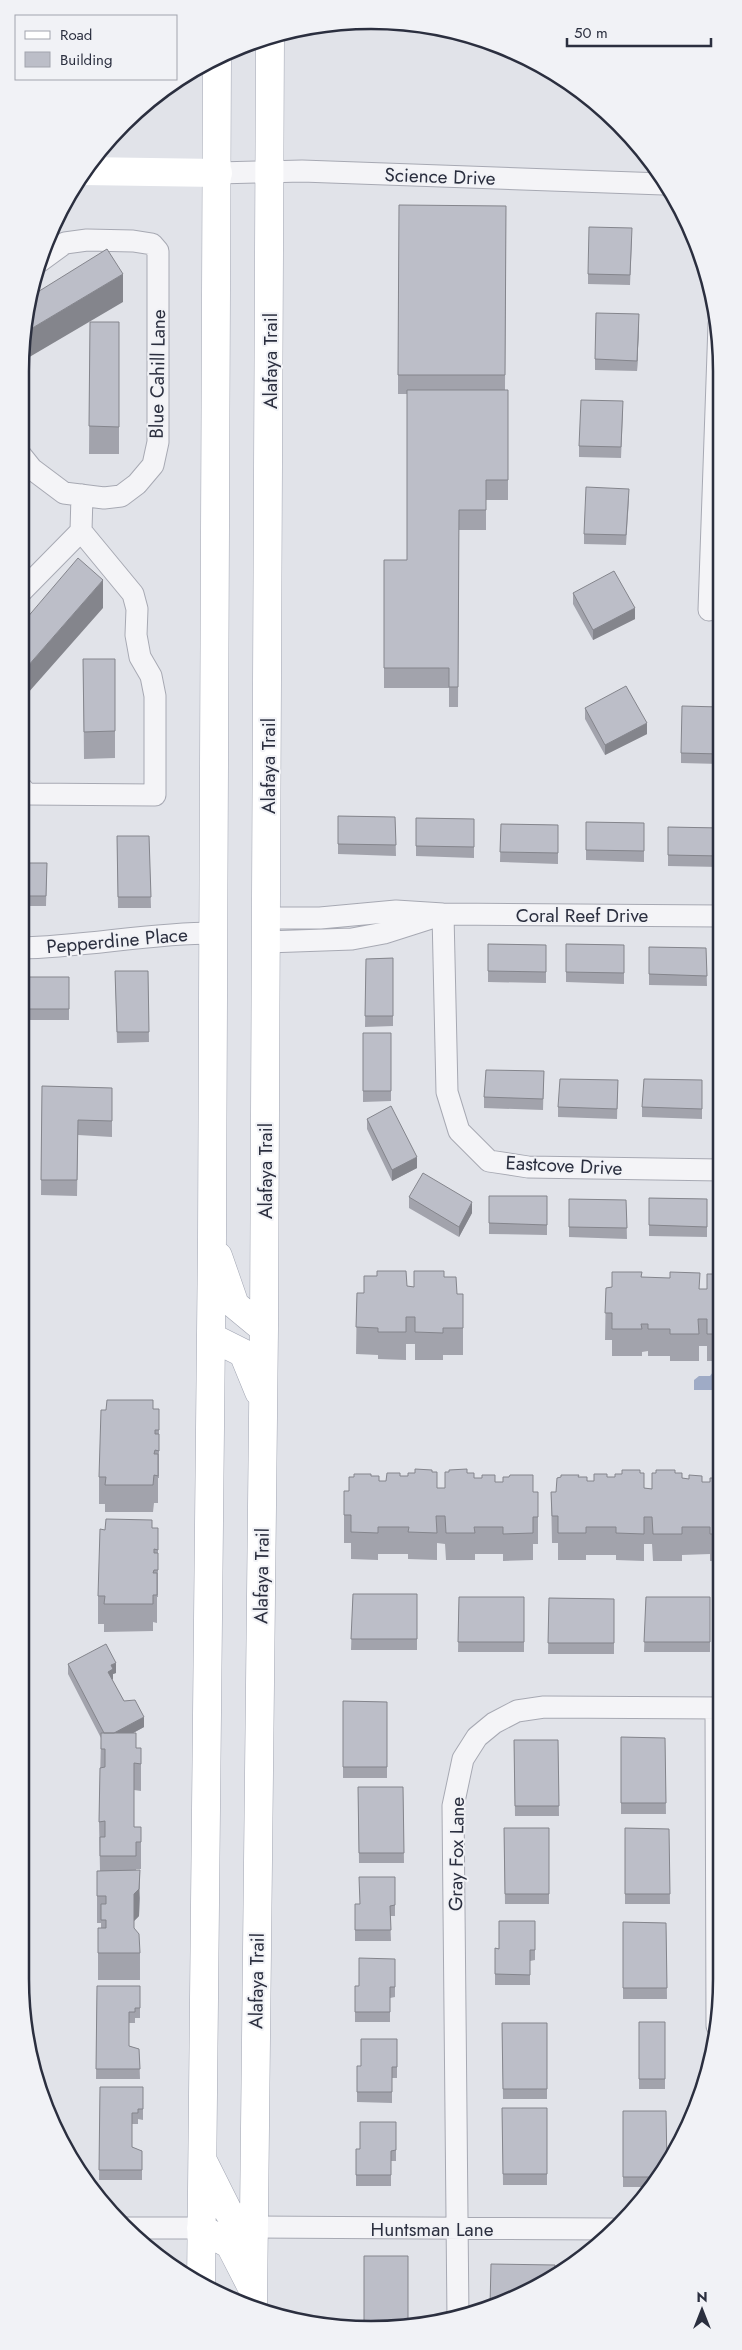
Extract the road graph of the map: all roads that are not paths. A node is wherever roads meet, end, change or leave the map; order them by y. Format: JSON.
{"nodes":[{"id":1,"x":270,"y":44,"type":"edge"},
{"id":2,"x":217,"y":66,"type":"edge"},
{"id":3,"x":93,"y":171,"type":"edge"},
{"id":4,"x":271,"y":171,"type":"junction"},
{"id":5,"x":218,"y":172,"type":"junction"},
{"id":6,"x":658,"y":184,"type":"edge"},
{"id":7,"x":50,"y":254,"type":"edge"},
{"id":8,"x":29,"y":465,"type":"edge"},
{"id":9,"x":82,"y":495,"type":"junction"},
{"id":10,"x":713,"y":496,"type":"edge"},
{"id":11,"x":80,"y":531,"type":"junction"},
{"id":12,"x":29,"y":584,"type":"edge"},
{"id":13,"x":709,"y":610,"type":"dead end"},
{"id":14,"x":29,"y":794,"type":"edge"},
{"id":15,"x":443,"y":914,"type":"junction"},
{"id":16,"x":713,"y":916,"type":"edge"},
{"id":17,"x":267,"y":930,"type":"junction"},
{"id":18,"x":213,"y":934,"type":"junction"},
{"id":19,"x":29,"y":947,"type":"edge"},
{"id":20,"x":713,"y":1170,"type":"edge"},
{"id":21,"x":212,"y":1238,"type":"junction"},
{"id":22,"x":264,"y":1330,"type":"junction"},
{"id":23,"x":211,"y":1337,"type":"junction"},
{"id":24,"x":263,"y":1402,"type":"junction"},
{"id":25,"x":713,"y":1708,"type":"edge"},
{"id":26,"x":201,"y":2157,"type":"junction"},
{"id":27,"x":253,"y":2227,"type":"junction"},
{"id":28,"x":136,"y":2228,"type":"edge"},
{"id":29,"x":201,"y":2228,"type":"junction"},
{"id":30,"x":456,"y":2229,"type":"junction"},
{"id":31,"x":604,"y":2229,"type":"edge"},
{"id":32,"x":201,"y":2276,"type":"edge"},
{"id":33,"x":253,"y":2297,"type":"edge"},
{"id":34,"x":458,"y":2310,"type":"edge"}],
"edges":[{"from":1,"to":4,"type":"main road","name":"Alafaya Trail"},
{"from":2,"to":5,"type":"main road"},
{"from":3,"to":5,"type":"main road"},
{"from":4,"to":5,"type":"street","name":"Science Drive"},
{"from":4,"to":6,"type":"street","name":"Science Drive"},
{"from":4,"to":17,"type":"main road","name":"Alafaya Trail"},
{"from":5,"to":18,"type":"main road"},
{"from":7,"to":9,"type":"street","name":"Blue Cahill Lane"},
{"from":8,"to":9,"type":"street","name":"Blue Cahill Lane"},
{"from":9,"to":11,"type":"street"},
{"from":10,"to":13,"type":"street"},
{"from":11,"to":12,"type":"street"},
{"from":11,"to":14,"type":"street"},
{"from":15,"to":16,"type":"street","name":"Coral Reef Drive"},
{"from":15,"to":17,"type":"street","name":"Coral Reef Drive"},
{"from":15,"to":20,"type":"street","name":"Eastcove Drive"},
{"from":17,"to":22,"type":"main road","name":"Alafaya Trail"},
{"from":18,"to":19,"type":"street","name":"Pepperdine Place"},
{"from":18,"to":21,"type":"main road"},
{"from":21,"to":22,"type":"main road"},
{"from":21,"to":23,"type":"main road"},
{"from":22,"to":24,"type":"main road","name":"Alafaya Trail"},
{"from":23,"to":24,"type":"main road"},
{"from":23,"to":26,"type":"main road"},
{"from":24,"to":27,"type":"main road","name":"Alafaya Trail"},
{"from":25,"to":30,"type":"street","name":"Gray Fox Lane"},
{"from":26,"to":27,"type":"main road"},
{"from":26,"to":29,"type":"main road"},
{"from":27,"to":30,"type":"street","name":"Huntsman Lane"},
{"from":27,"to":33,"type":"main road","name":"Alafaya Trail"},
{"from":28,"to":29,"type":"street"},
{"from":29,"to":32,"type":"main road"},
{"from":29,"to":33,"type":"main road"},
{"from":30,"to":31,"type":"street","name":"Huntsman Lane"},
{"from":30,"to":34,"type":"street","name":"Gray Fox Lane"}]}
